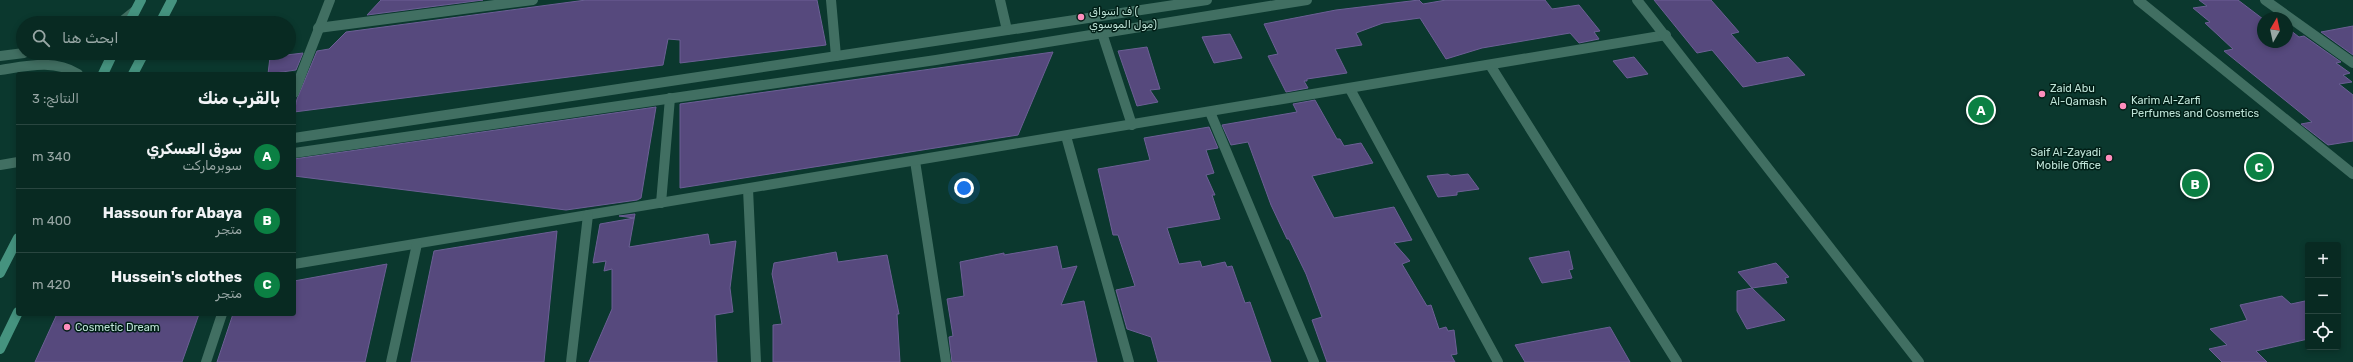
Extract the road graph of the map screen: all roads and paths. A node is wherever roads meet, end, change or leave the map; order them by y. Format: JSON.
{"nodes":[{"id":1,"x":140,"y":0,"type":"edge"},
{"id":2,"x":172,"y":0,"type":"edge"},
{"id":3,"x":330,"y":0,"type":"edge"},
{"id":4,"x":533,"y":0,"type":"edge"},
{"id":5,"x":830,"y":0,"type":"edge"},
{"id":6,"x":1000,"y":0,"type":"edge"},
{"id":7,"x":1307,"y":0,"type":"edge"},
{"id":8,"x":1637,"y":0,"type":"edge"},
{"id":9,"x":2138,"y":0,"type":"edge"},
{"id":10,"x":2266,"y":0,"type":"edge"},
{"id":11,"x":1203,"y":1,"type":"edge"},
{"id":12,"x":1155,"y":8,"type":"junction"},
{"id":13,"x":135,"y":11,"type":"junction"},
{"id":14,"x":129,"y":16,"type":"edge"},
{"id":15,"x":132,"y":16,"type":"edge"},
{"id":16,"x":164,"y":16,"type":"edge"},
{"id":17,"x":1205,"y":16,"type":"junction"},
{"id":18,"x":1159,"y":24,"type":"junction"},
{"id":19,"x":318,"y":28,"type":"junction"},
{"id":20,"x":1007,"y":30,"type":"junction"},
{"id":21,"x":1102,"y":33,"type":"junction"},
{"id":22,"x":1666,"y":35,"type":"junction"},
{"id":23,"x":16,"y":54,"type":"edge"},
{"id":24,"x":0,"y":56,"type":"edge"},
{"id":25,"x":836,"y":56,"type":"junction"},
{"id":26,"x":109,"y":60,"type":"edge"},
{"id":27,"x":140,"y":60,"type":"edge"},
{"id":28,"x":2353,"y":63,"type":"edge"},
{"id":29,"x":1490,"y":65,"type":"junction"},
{"id":30,"x":0,"y":70,"type":"edge"},
{"id":31,"x":76,"y":72,"type":"edge"},
{"id":32,"x":103,"y":72,"type":"edge"},
{"id":33,"x":134,"y":72,"type":"edge"},
{"id":34,"x":296,"y":88,"type":"edge"},
{"id":35,"x":1350,"y":89,"type":"junction"},
{"id":36,"x":670,"y":98,"type":"junction"},
{"id":37,"x":1210,"y":112,"type":"junction"},
{"id":38,"x":1132,"y":125,"type":"junction"},
{"id":39,"x":1066,"y":136,"type":"junction"},
{"id":40,"x":296,"y":138,"type":"edge"},
{"id":41,"x":296,"y":153,"type":"edge"},
{"id":42,"x":915,"y":161,"type":"junction"},
{"id":43,"x":16,"y":162,"type":"edge"},
{"id":44,"x":0,"y":165,"type":"edge"},
{"id":45,"x":2353,"y":174,"type":"edge"},
{"id":46,"x":748,"y":188,"type":"junction"},
{"id":47,"x":661,"y":203,"type":"junction"},
{"id":48,"x":588,"y":215,"type":"junction"},
{"id":49,"x":16,"y":242,"type":"edge"},
{"id":50,"x":417,"y":244,"type":"junction"},
{"id":51,"x":296,"y":264,"type":"edge"},
{"id":52,"x":0,"y":273,"type":"edge"},
{"id":53,"x":16,"y":316,"type":"edge"},
{"id":54,"x":221,"y":316,"type":"edge"},
{"id":55,"x":0,"y":348,"type":"edge"},
{"id":56,"x":206,"y":362,"type":"edge"},
{"id":57,"x":391,"y":362,"type":"edge"},
{"id":58,"x":571,"y":362,"type":"edge"},
{"id":59,"x":756,"y":362,"type":"edge"},
{"id":60,"x":946,"y":362,"type":"edge"},
{"id":61,"x":1129,"y":362,"type":"edge"},
{"id":62,"x":1314,"y":362,"type":"edge"},
{"id":63,"x":1498,"y":362,"type":"edge"},
{"id":64,"x":1677,"y":362,"type":"edge"},
{"id":65,"x":1919,"y":362,"type":"edge"}],
"edges":[{"from":1,"to":13,"type":"main road"},
{"from":2,"to":16,"type":"main road"},
{"from":3,"to":19,"type":"street"},
{"from":4,"to":19,"type":"street"},
{"from":5,"to":25,"type":"street"},
{"from":6,"to":20,"type":"street"},
{"from":7,"to":17,"type":"street"},
{"from":8,"to":22,"type":"street"},
{"from":9,"to":45,"type":"street"},
{"from":10,"to":28,"type":"street"},
{"from":11,"to":12,"type":"street"},
{"from":11,"to":17,"type":"street"},
{"from":12,"to":18,"type":"street"},
{"from":12,"to":20,"type":"street"},
{"from":13,"to":14,"type":"street"},
{"from":13,"to":15,"type":"main road"},
{"from":17,"to":18,"type":"street"},
{"from":18,"to":21,"type":"street"},
{"from":19,"to":34,"type":"street"},
{"from":20,"to":25,"type":"street"},
{"from":21,"to":36,"type":"street"},
{"from":21,"to":38,"type":"street"},
{"from":22,"to":29,"type":"street"},
{"from":22,"to":65,"type":"street"},
{"from":23,"to":24,"type":"street"},
{"from":25,"to":40,"type":"street"},
{"from":26,"to":32,"type":"main road"},
{"from":27,"to":33,"type":"main road"},
{"from":29,"to":35,"type":"street"},
{"from":29,"to":64,"type":"street"},
{"from":30,"to":31,"type":"street"},
{"from":35,"to":37,"type":"street"},
{"from":35,"to":63,"type":"street"},
{"from":36,"to":41,"type":"street"},
{"from":36,"to":47,"type":"street"},
{"from":37,"to":38,"type":"street"},
{"from":37,"to":62,"type":"street"},
{"from":38,"to":39,"type":"street"},
{"from":39,"to":42,"type":"street"},
{"from":39,"to":61,"type":"street"},
{"from":42,"to":46,"type":"street"},
{"from":42,"to":60,"type":"street"},
{"from":43,"to":44,"type":"street"},
{"from":46,"to":47,"type":"street"},
{"from":46,"to":59,"type":"street"},
{"from":47,"to":48,"type":"street"},
{"from":48,"to":50,"type":"street"},
{"from":48,"to":58,"type":"street"},
{"from":49,"to":52,"type":"main road"},
{"from":50,"to":51,"type":"street"},
{"from":50,"to":57,"type":"street"},
{"from":53,"to":55,"type":"main road"},
{"from":54,"to":56,"type":"street"}]}
